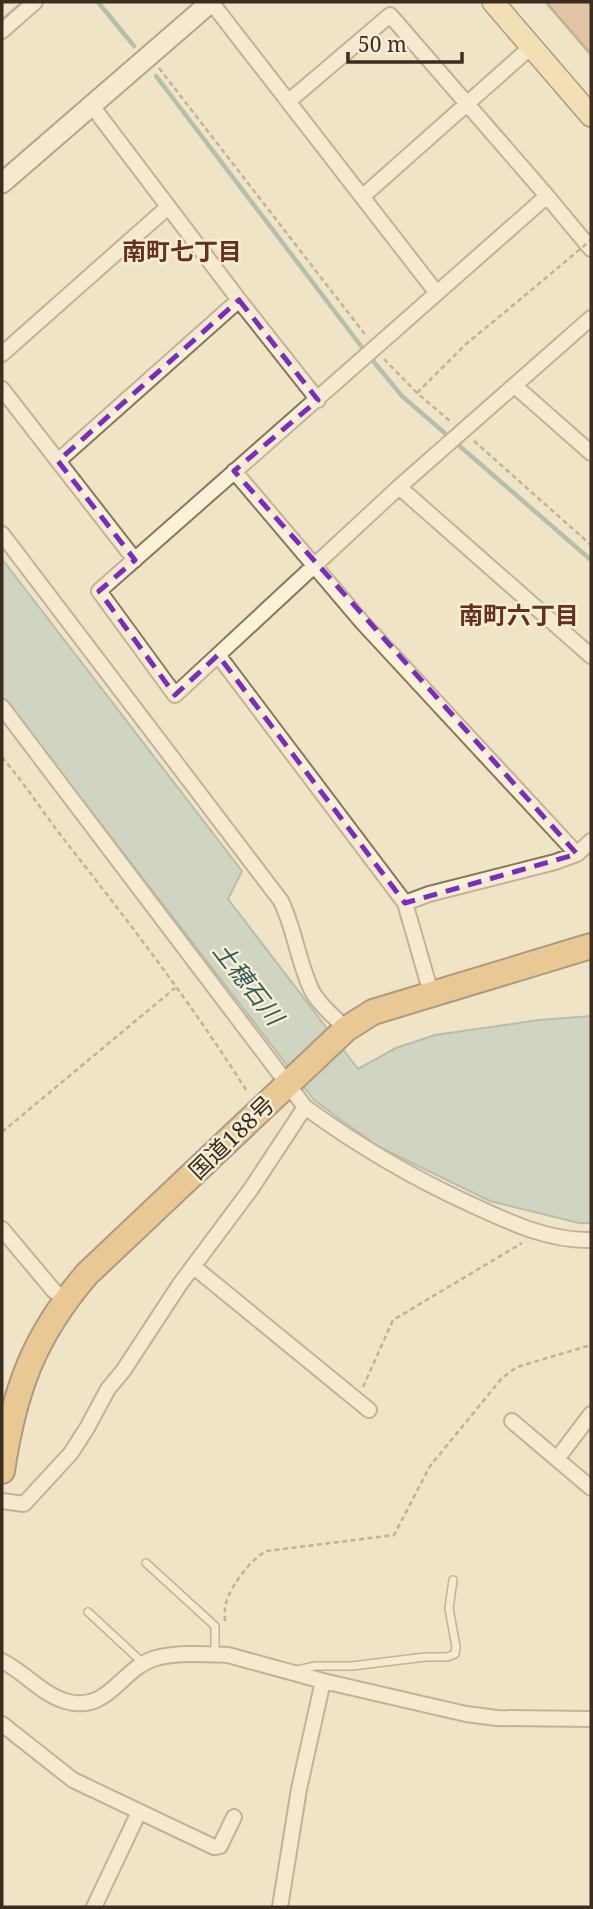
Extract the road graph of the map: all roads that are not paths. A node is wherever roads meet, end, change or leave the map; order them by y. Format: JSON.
{"nodes":[{"id":1,"x":35,"y":2,"type":"edge"},
{"id":2,"x":211,"y":2,"type":"edge"},
{"id":3,"x":493,"y":2,"type":"edge"},
{"id":4,"x":2,"y":30,"type":"edge"},
{"id":5,"x":532,"y":46,"type":"junction"},
{"id":6,"x":289,"y":101,"type":"junction"},
{"id":7,"x":467,"y":103,"type":"junction"},
{"id":8,"x":92,"y":106,"type":"junction"},
{"id":9,"x":591,"y":116,"type":"edge"},
{"id":10,"x":2,"y":183,"type":"edge"},
{"id":11,"x":547,"y":196,"type":"junction"},
{"id":12,"x":362,"y":197,"type":"junction"},
{"id":13,"x":168,"y":207,"type":"junction"},
{"id":14,"x":591,"y":249,"type":"edge"},
{"id":15,"x":436,"y":292,"type":"junction"},
{"id":16,"x":239,"y":300,"type":"junction"},
{"id":17,"x":591,"y":318,"type":"edge"},
{"id":18,"x":2,"y":354,"type":"edge"},
{"id":19,"x":515,"y":386,"type":"junction"},
{"id":20,"x":2,"y":389,"type":"edge"},
{"id":21,"x":318,"y":400,"type":"junction"},
{"id":22,"x":591,"y":453,"type":"edge"},
{"id":23,"x":58,"y":461,"type":"junction"},
{"id":24,"x":234,"y":471,"type":"junction"},
{"id":25,"x":399,"y":487,"type":"junction"},
{"id":26,"x":2,"y":534,"type":"edge"},
{"id":27,"x":135,"y":560,"type":"junction"},
{"id":28,"x":316,"y":566,"type":"junction"},
{"id":29,"x":218,"y":655,"type":"junction"},
{"id":30,"x":591,"y":656,"type":"edge"},
{"id":31,"x":2,"y":707,"type":"edge"},
{"id":32,"x":591,"y":841,"type":"edge"},
{"id":33,"x":577,"y":854,"type":"junction"},
{"id":34,"x":405,"y":903,"type":"junction"},
{"id":35,"x":591,"y":946,"type":"edge"},
{"id":36,"x":431,"y":993,"type":"junction"},
{"id":37,"x":343,"y":1032,"type":"junction"},
{"id":38,"x":289,"y":1082,"type":"junction"},
{"id":39,"x":305,"y":1107,"type":"junction"},
{"id":40,"x":2,"y":1229,"type":"edge"},
{"id":41,"x":591,"y":1240,"type":"edge"},
{"id":42,"x":194,"y":1267,"type":"junction"},
{"id":43,"x":66,"y":1299,"type":"junction"},
{"id":44,"x":363,"y":1405,"type":"road end"},
{"id":45,"x":591,"y":1414,"type":"edge"},
{"id":46,"x":6,"y":1421,"type":"edge"},
{"id":47,"x":512,"y":1421,"type":"dead end"},
{"id":48,"x":557,"y":1459,"type":"junction"},
{"id":49,"x":2,"y":1471,"type":"edge"},
{"id":50,"x":591,"y":1488,"type":"edge"},
{"id":51,"x":2,"y":1501,"type":"edge"},
{"id":52,"x":146,"y":1563,"type":"dead end"},
{"id":53,"x":453,"y":1580,"type":"dead end"},
{"id":54,"x":88,"y":1612,"type":"dead end"},
{"id":55,"x":221,"y":1655,"type":"junction"},
{"id":56,"x":2,"y":1661,"type":"edge"},
{"id":57,"x":143,"y":1663,"type":"junction"},
{"id":58,"x":292,"y":1671,"type":"junction"},
{"id":59,"x":323,"y":1681,"type":"junction"},
{"id":60,"x":591,"y":1719,"type":"edge"},
{"id":61,"x":2,"y":1724,"type":"edge"},
{"id":62,"x":139,"y":1812,"type":"junction"},
{"id":63,"x":234,"y":1817,"type":"dead end"},
{"id":64,"x":94,"y":1907,"type":"edge"},
{"id":65,"x":279,"y":1907,"type":"edge"}],
"edges":[{"from":1,"to":4,"type":"street"},
{"from":2,"to":6,"type":"street"},
{"from":2,"to":8,"type":"street"},
{"from":3,"to":5,"type":"main road"},
{"from":5,"to":7,"type":"street"},
{"from":5,"to":9,"type":"main road"},
{"from":6,"to":7,"type":"street"},
{"from":6,"to":12,"type":"street"},
{"from":7,"to":11,"type":"street"},
{"from":7,"to":12,"type":"street"},
{"from":8,"to":10,"type":"street"},
{"from":8,"to":13,"type":"street"},
{"from":11,"to":14,"type":"street"},
{"from":11,"to":15,"type":"street"},
{"from":12,"to":15,"type":"street"},
{"from":13,"to":16,"type":"street"},
{"from":13,"to":18,"type":"street"},
{"from":15,"to":21,"type":"street"},
{"from":16,"to":21,"type":"street"},
{"from":16,"to":23,"type":"street"},
{"from":17,"to":19,"type":"street"},
{"from":19,"to":22,"type":"street"},
{"from":19,"to":25,"type":"street"},
{"from":20,"to":23,"type":"street"},
{"from":21,"to":24,"type":"street"},
{"from":23,"to":27,"type":"street"},
{"from":24,"to":27,"type":"street"},
{"from":24,"to":28,"type":"street"},
{"from":25,"to":28,"type":"street"},
{"from":25,"to":30,"type":"street"},
{"from":26,"to":37,"type":"street"},
{"from":27,"to":29,"type":"street"},
{"from":28,"to":29,"type":"street"},
{"from":28,"to":33,"type":"street"},
{"from":29,"to":34,"type":"street"},
{"from":31,"to":38,"type":"street"},
{"from":32,"to":33,"type":"street"},
{"from":33,"to":34,"type":"street"},
{"from":34,"to":36,"type":"street"},
{"from":35,"to":36,"type":"highway","name":"国道188号"},
{"from":36,"to":37,"type":"highway","name":"国道188号"},
{"from":37,"to":38,"type":"highway","name":"国道188号"},
{"from":38,"to":39,"type":"street"},
{"from":38,"to":43,"type":"highway","name":"国道188号"},
{"from":39,"to":41,"type":"street"},
{"from":39,"to":42,"type":"street"},
{"from":40,"to":43,"type":"street"},
{"from":42,"to":44,"type":"street"},
{"from":42,"to":51,"type":"street"},
{"from":43,"to":46,"type":"highway","name":"国道188号"},
{"from":45,"to":48,"type":"street"},
{"from":46,"to":49,"type":"highway","name":"国道188号"},
{"from":47,"to":48,"type":"street"},
{"from":48,"to":50,"type":"street"},
{"from":52,"to":55,"type":"lane"},
{"from":53,"to":58,"type":"lane"},
{"from":54,"to":57,"type":"lane"},
{"from":55,"to":57,"type":"street"},
{"from":55,"to":58,"type":"street"},
{"from":56,"to":57,"type":"street"},
{"from":58,"to":59,"type":"street"},
{"from":59,"to":60,"type":"street"},
{"from":59,"to":65,"type":"street"},
{"from":61,"to":62,"type":"street"},
{"from":62,"to":63,"type":"street"},
{"from":62,"to":64,"type":"street"}]}
